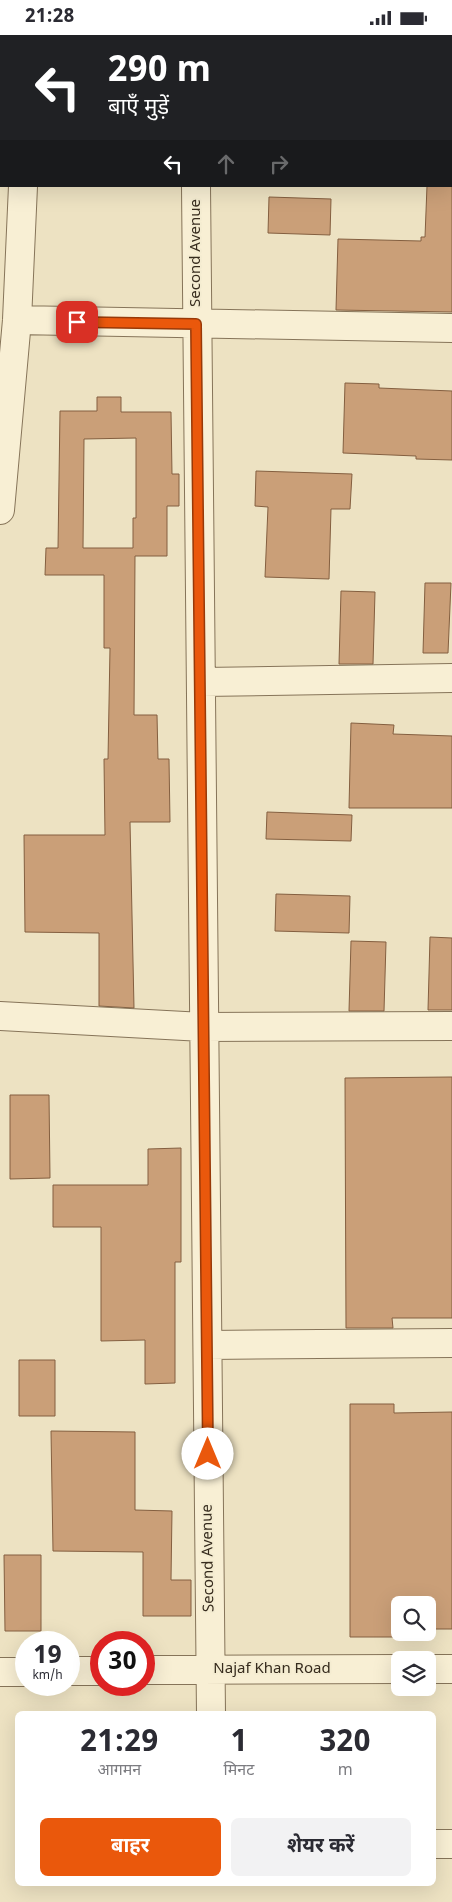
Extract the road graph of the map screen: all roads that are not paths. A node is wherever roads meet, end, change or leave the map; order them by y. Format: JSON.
{"nodes":[{"id":1,"x":24,"y":187,"type":"edge"},
{"id":2,"x":196,"y":187,"type":"edge"},
{"id":3,"x":9,"y":271,"type":"edge"},
{"id":4,"x":17,"y":320,"type":"junction"},
{"id":5,"x":196,"y":324,"type":"junction"},
{"id":6,"x":452,"y":328,"type":"edge"},
{"id":7,"x":0,"y":510,"type":"edge"},
{"id":8,"x":452,"y":678,"type":"edge"},
{"id":9,"x":202,"y":682,"type":"junction"},
{"id":10,"x":0,"y":1017,"type":"edge"},
{"id":11,"x":452,"y":1026,"type":"edge"},
{"id":12,"x":204,"y":1027,"type":"junction"},
{"id":13,"x":452,"y":1343,"type":"edge"},
{"id":14,"x":208,"y":1345,"type":"junction"},
{"id":15,"x":211,"y":1669,"type":"junction"},
{"id":16,"x":391,"y":1669,"type":"edge"},
{"id":17,"x":436,"y":1669,"type":"edge"},
{"id":18,"x":452,"y":1669,"type":"edge"},
{"id":19,"x":155,"y":1670,"type":"edge"},
{"id":20,"x":15,"y":1671,"type":"edge"},
{"id":21,"x":0,"y":1672,"type":"edge"},
{"id":22,"x":211,"y":1711,"type":"edge"},
{"id":23,"x":452,"y":1844,"type":"edge"},
{"id":24,"x":436,"y":1845,"type":"edge"}],
"edges":[{"from":1,"to":3,"type":"street"},
{"from":2,"to":5,"type":"street","name":"Second Avenue"},
{"from":3,"to":4,"type":"street"},
{"from":4,"to":5,"type":"street"},
{"from":4,"to":7,"type":"street"},
{"from":5,"to":6,"type":"street"},
{"from":5,"to":9,"type":"street","name":"Second Avenue"},
{"from":8,"to":9,"type":"street"},
{"from":9,"to":12,"type":"street","name":"Second Avenue"},
{"from":10,"to":12,"type":"street"},
{"from":11,"to":12,"type":"street"},
{"from":12,"to":14,"type":"street","name":"Second Avenue"},
{"from":13,"to":14,"type":"street"},
{"from":14,"to":15,"type":"street","name":"Second Avenue"},
{"from":15,"to":16,"type":"street","name":"Najaf Khan Road"},
{"from":15,"to":19,"type":"street","name":"Najaf Khan Road"},
{"from":15,"to":22,"type":"street","name":"Second Avenue"},
{"from":17,"to":18,"type":"street"},
{"from":20,"to":21,"type":"street"},
{"from":23,"to":24,"type":"street"}]}
